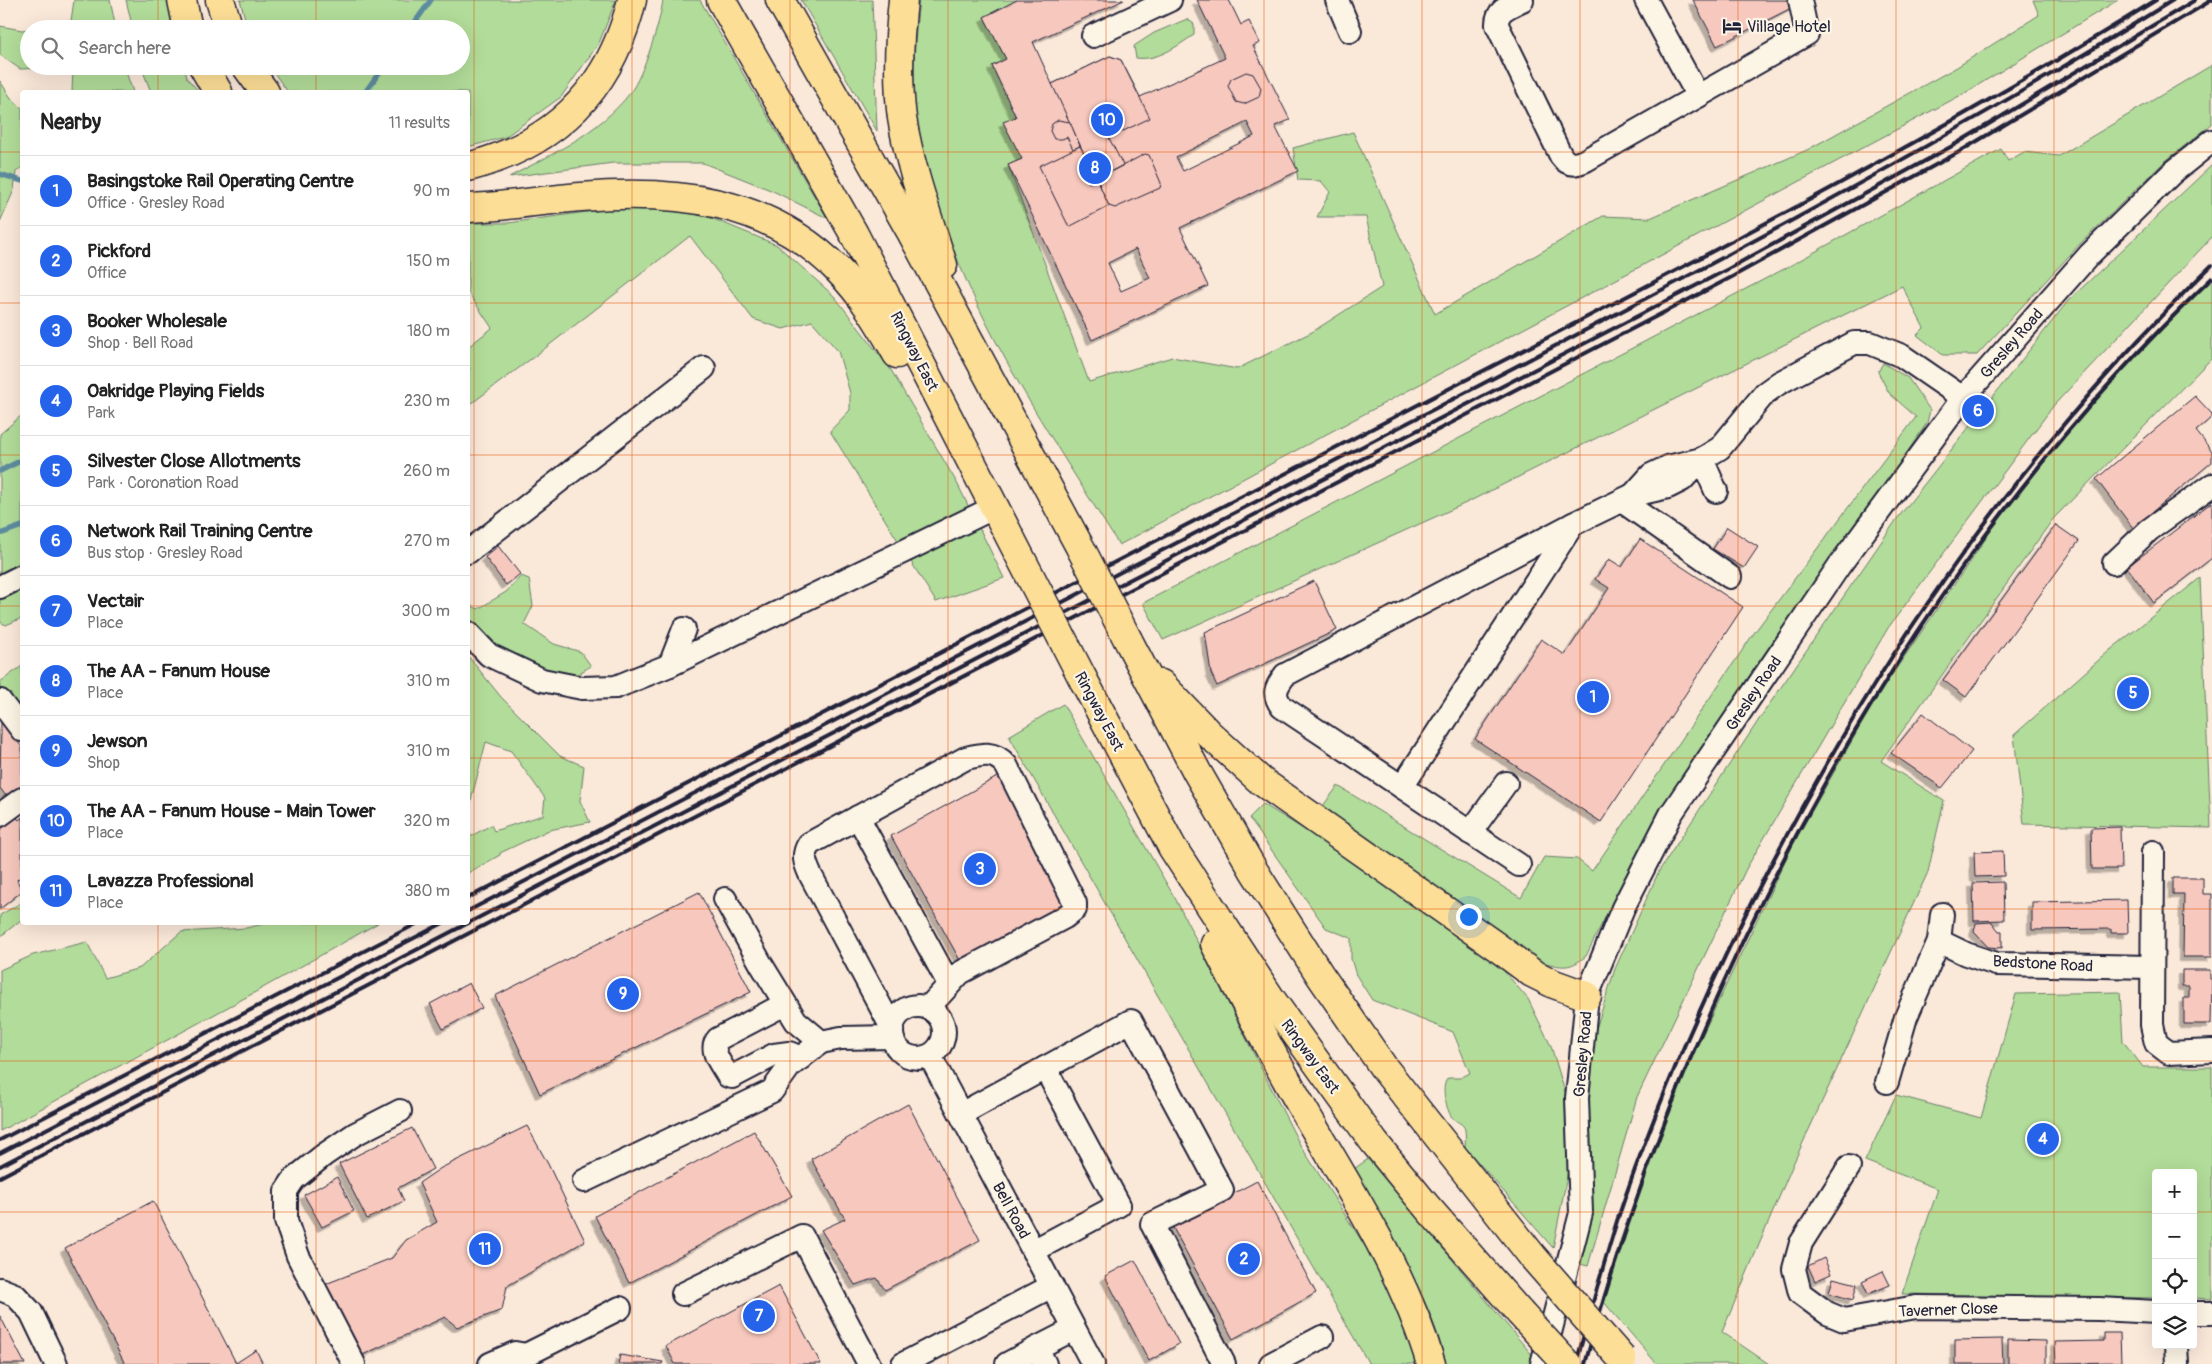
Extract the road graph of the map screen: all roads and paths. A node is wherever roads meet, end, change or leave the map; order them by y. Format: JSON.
{"nodes":[{"id":1,"x":182,"y":0,"type":"edge"},
{"id":2,"x":220,"y":0,"type":"edge"},
{"id":3,"x":632,"y":0,"type":"edge"},
{"id":4,"x":721,"y":0,"type":"edge"},
{"id":5,"x":780,"y":0,"type":"edge"},
{"id":6,"x":904,"y":0,"type":"edge"},
{"id":7,"x":1170,"y":0,"type":"edge"},
{"id":8,"x":1323,"y":0,"type":"edge"},
{"id":9,"x":1328,"y":0,"type":"edge"},
{"id":10,"x":1337,"y":0,"type":"edge"},
{"id":11,"x":1522,"y":0,"type":"edge"},
{"id":12,"x":1646,"y":0,"type":"edge"},
{"id":13,"x":1800,"y":0,"type":"edge"},
{"id":14,"x":186,"y":20,"type":"edge"},
{"id":15,"x":226,"y":20,"type":"edge"},
{"id":16,"x":1350,"y":31,"type":"dead end"},
{"id":17,"x":1093,"y":36,"type":"dead end"},
{"id":18,"x":208,"y":75,"type":"edge"},
{"id":19,"x":253,"y":75,"type":"edge"},
{"id":20,"x":217,"y":90,"type":"edge"},
{"id":21,"x":264,"y":90,"type":"edge"},
{"id":22,"x":1698,"y":96,"type":"junction"},
{"id":23,"x":2212,"y":141,"type":"edge"},
{"id":24,"x":470,"y":166,"type":"edge"},
{"id":25,"x":470,"y":208,"type":"edge"},
{"id":26,"x":965,"y":334,"type":"junction"},
{"id":27,"x":704,"y":368,"type":"dead end"},
{"id":28,"x":1963,"y":398,"type":"junction"},
{"id":29,"x":960,"y":440,"type":"junction"},
{"id":30,"x":1717,"y":456,"type":"junction"},
{"id":31,"x":2212,"y":485,"type":"edge"},
{"id":32,"x":1716,"y":491,"type":"dead end"},
{"id":33,"x":1627,"y":498,"type":"junction"},
{"id":34,"x":994,"y":507,"type":"junction"},
{"id":35,"x":1573,"y":524,"type":"junction"},
{"id":36,"x":470,"y":550,"type":"edge"},
{"id":37,"x":2114,"y":562,"type":"dead end"},
{"id":38,"x":20,"y":577,"type":"edge"},
{"id":39,"x":1730,"y":577,"type":"dead end"},
{"id":40,"x":0,"y":587,"type":"edge"},
{"id":41,"x":684,"y":629,"type":"dead end"},
{"id":42,"x":470,"y":635,"type":"edge"},
{"id":43,"x":1133,"y":648,"type":"junction"},
{"id":44,"x":670,"y":665,"type":"junction"},
{"id":45,"x":0,"y":701,"type":"edge"},
{"id":46,"x":20,"y":727,"type":"edge"},
{"id":47,"x":1506,"y":783,"type":"dead end"},
{"id":48,"x":1402,"y":787,"type":"junction"},
{"id":49,"x":20,"y":800,"type":"edge"},
{"id":50,"x":0,"y":815,"type":"edge"},
{"id":51,"x":858,"y":818,"type":"junction"},
{"id":52,"x":1470,"y":833,"type":"junction"},
{"id":53,"x":1172,"y":847,"type":"junction"},
{"id":54,"x":2153,"y":852,"type":"dead end"},
{"id":55,"x":1519,"y":865,"type":"dead end"},
{"id":56,"x":725,"y":898,"type":"dead end"},
{"id":57,"x":1942,"y":914,"type":"dead end"},
{"id":58,"x":1939,"y":941,"type":"junction"},
{"id":59,"x":2152,"y":967,"type":"junction"},
{"id":60,"x":949,"y":984,"type":"junction"},
{"id":61,"x":1587,"y":996,"type":"junction"},
{"id":62,"x":785,"y":1004,"type":"junction"},
{"id":63,"x":928,"y":1008,"type":"junction"},
{"id":64,"x":892,"y":1032,"type":"junction"},
{"id":65,"x":821,"y":1042,"type":"junction"},
{"id":66,"x":2212,"y":1051,"type":"edge"},
{"id":67,"x":930,"y":1056,"type":"junction"},
{"id":68,"x":801,"y":1058,"type":"junction"},
{"id":69,"x":1045,"y":1068,"type":"junction"},
{"id":70,"x":1887,"y":1082,"type":"dead end"},
{"id":71,"x":400,"y":1111,"type":"dead end"},
{"id":72,"x":961,"y":1114,"type":"junction"},
{"id":73,"x":1848,"y":1167,"type":"dead end"},
{"id":74,"x":584,"y":1181,"type":"dead end"},
{"id":75,"x":1033,"y":1251,"type":"junction"},
{"id":76,"x":1052,"y":1286,"type":"junction"},
{"id":77,"x":0,"y":1289,"type":"edge"},
{"id":78,"x":683,"y":1294,"type":"dead end"},
{"id":79,"x":620,"y":1308,"type":"dead end"},
{"id":80,"x":2152,"y":1312,"type":"edge"},
{"id":81,"x":2197,"y":1313,"type":"edge"},
{"id":82,"x":2212,"y":1313,"type":"edge"},
{"id":83,"x":1074,"y":1329,"type":"junction"},
{"id":84,"x":1322,"y":1337,"type":"dead end"},
{"id":85,"x":2176,"y":1349,"type":"edge"},
{"id":86,"x":1041,"y":1356,"type":"edge"},
{"id":87,"x":526,"y":1360,"type":"edge"},
{"id":88,"x":1624,"y":1361,"type":"edge"},
{"id":89,"x":56,"y":1364,"type":"edge"},
{"id":90,"x":354,"y":1364,"type":"edge"},
{"id":91,"x":490,"y":1364,"type":"edge"},
{"id":92,"x":869,"y":1364,"type":"edge"},
{"id":93,"x":902,"y":1364,"type":"edge"},
{"id":94,"x":1007,"y":1364,"type":"edge"},
{"id":95,"x":1093,"y":1364,"type":"edge"},
{"id":96,"x":1224,"y":1364,"type":"edge"},
{"id":97,"x":1272,"y":1364,"type":"edge"},
{"id":98,"x":1431,"y":1364,"type":"edge"},
{"id":99,"x":1542,"y":1364,"type":"edge"},
{"id":100,"x":1567,"y":1364,"type":"edge"},
{"id":101,"x":2177,"y":1364,"type":"edge"}],
"edges":[{"from":1,"to":14,"type":"highway"},
{"from":2,"to":15,"type":"highway"},
{"from":3,"to":24,"type":"highway"},
{"from":4,"to":29,"type":"highway","name":"Ringway East"},
{"from":5,"to":26,"type":"highway"},
{"from":6,"to":26,"type":"highway"},
{"from":7,"to":17,"type":"street"},
{"from":8,"to":9,"type":"street"},
{"from":10,"to":16,"type":"street"},
{"from":11,"to":22,"type":"street"},
{"from":12,"to":22,"type":"street"},
{"from":13,"to":22,"type":"street"},
{"from":18,"to":20,"type":"highway"},
{"from":19,"to":21,"type":"highway"},
{"from":23,"to":28,"type":"street","name":"Gresley Road"},
{"from":25,"to":29,"type":"highway"},
{"from":26,"to":43,"type":"highway","bridge":true},
{"from":27,"to":36,"type":"street"},
{"from":28,"to":30,"type":"street"},
{"from":28,"to":61,"type":"street","name":"Gresley Road"},
{"from":29,"to":34,"type":"highway","name":"Ringway East"},
{"from":30,"to":32,"type":"street"},
{"from":30,"to":33,"type":"street"},
{"from":31,"to":37,"type":"street"},
{"from":33,"to":35,"type":"street"},
{"from":33,"to":39,"type":"street"},
{"from":34,"to":44,"type":"street"},
{"from":34,"to":53,"type":"highway","name":"Ringway East","bridge":true},
{"from":35,"to":48,"type":"street"},
{"from":35,"to":48,"type":"street"},
{"from":38,"to":40,"type":"street"},
{"from":41,"to":44,"type":"street"},
{"from":42,"to":44,"type":"street"},
{"from":43,"to":61,"type":"highway"},
{"from":43,"to":88,"type":"highway","bridge":true},
{"from":45,"to":46,"type":"street"},
{"from":47,"to":52,"type":"street"},
{"from":48,"to":52,"type":"street"},
{"from":49,"to":50,"type":"street"},
{"from":51,"to":60,"type":"street"},
{"from":51,"to":60,"type":"street"},
{"from":51,"to":64,"type":"street"},
{"from":52,"to":55,"type":"street"},
{"from":53,"to":98,"type":"highway"},
{"from":53,"to":100,"type":"highway","name":"Ringway East","bridge":true},
{"from":54,"to":59,"type":"street"},
{"from":56,"to":62,"type":"street"},
{"from":57,"to":58,"type":"street"},
{"from":58,"to":59,"type":"street","name":"Bedstone Road"},
{"from":58,"to":70,"type":"street"},
{"from":59,"to":66,"type":"street"},
{"from":60,"to":63,"type":"street"},
{"from":61,"to":99,"type":"street","name":"Gresley Road"},
{"from":62,"to":65,"type":"street"},
{"from":62,"to":68,"type":"street"},
{"from":63,"to":64,"type":"street"},
{"from":63,"to":67,"type":"street"},
{"from":64,"to":65,"type":"street"},
{"from":64,"to":67,"type":"street"},
{"from":65,"to":68,"type":"street"},
{"from":67,"to":72,"type":"street","name":"Bell Road"},
{"from":68,"to":74,"type":"street"},
{"from":69,"to":72,"type":"street"},
{"from":69,"to":75,"type":"street"},
{"from":69,"to":96,"type":"street"},
{"from":71,"to":90,"type":"street"},
{"from":72,"to":75,"type":"street","name":"Bell Road"},
{"from":73,"to":80,"type":"street","name":"Taverner Close"},
{"from":75,"to":76,"type":"street","name":"Bell Road"},
{"from":76,"to":83,"type":"street","name":"Bell Road"},
{"from":76,"to":93,"type":"street"},
{"from":77,"to":89,"type":"street"},
{"from":78,"to":92,"type":"street"},
{"from":79,"to":87,"type":"street"},
{"from":81,"to":82,"type":"street"},
{"from":83,"to":86,"type":"street"},
{"from":83,"to":95,"type":"street","name":"Bell Road"},
{"from":84,"to":97,"type":"street"},
{"from":85,"to":101,"type":"street"},
{"from":86,"to":94,"type":"street"},
{"from":87,"to":91,"type":"street"}]}
